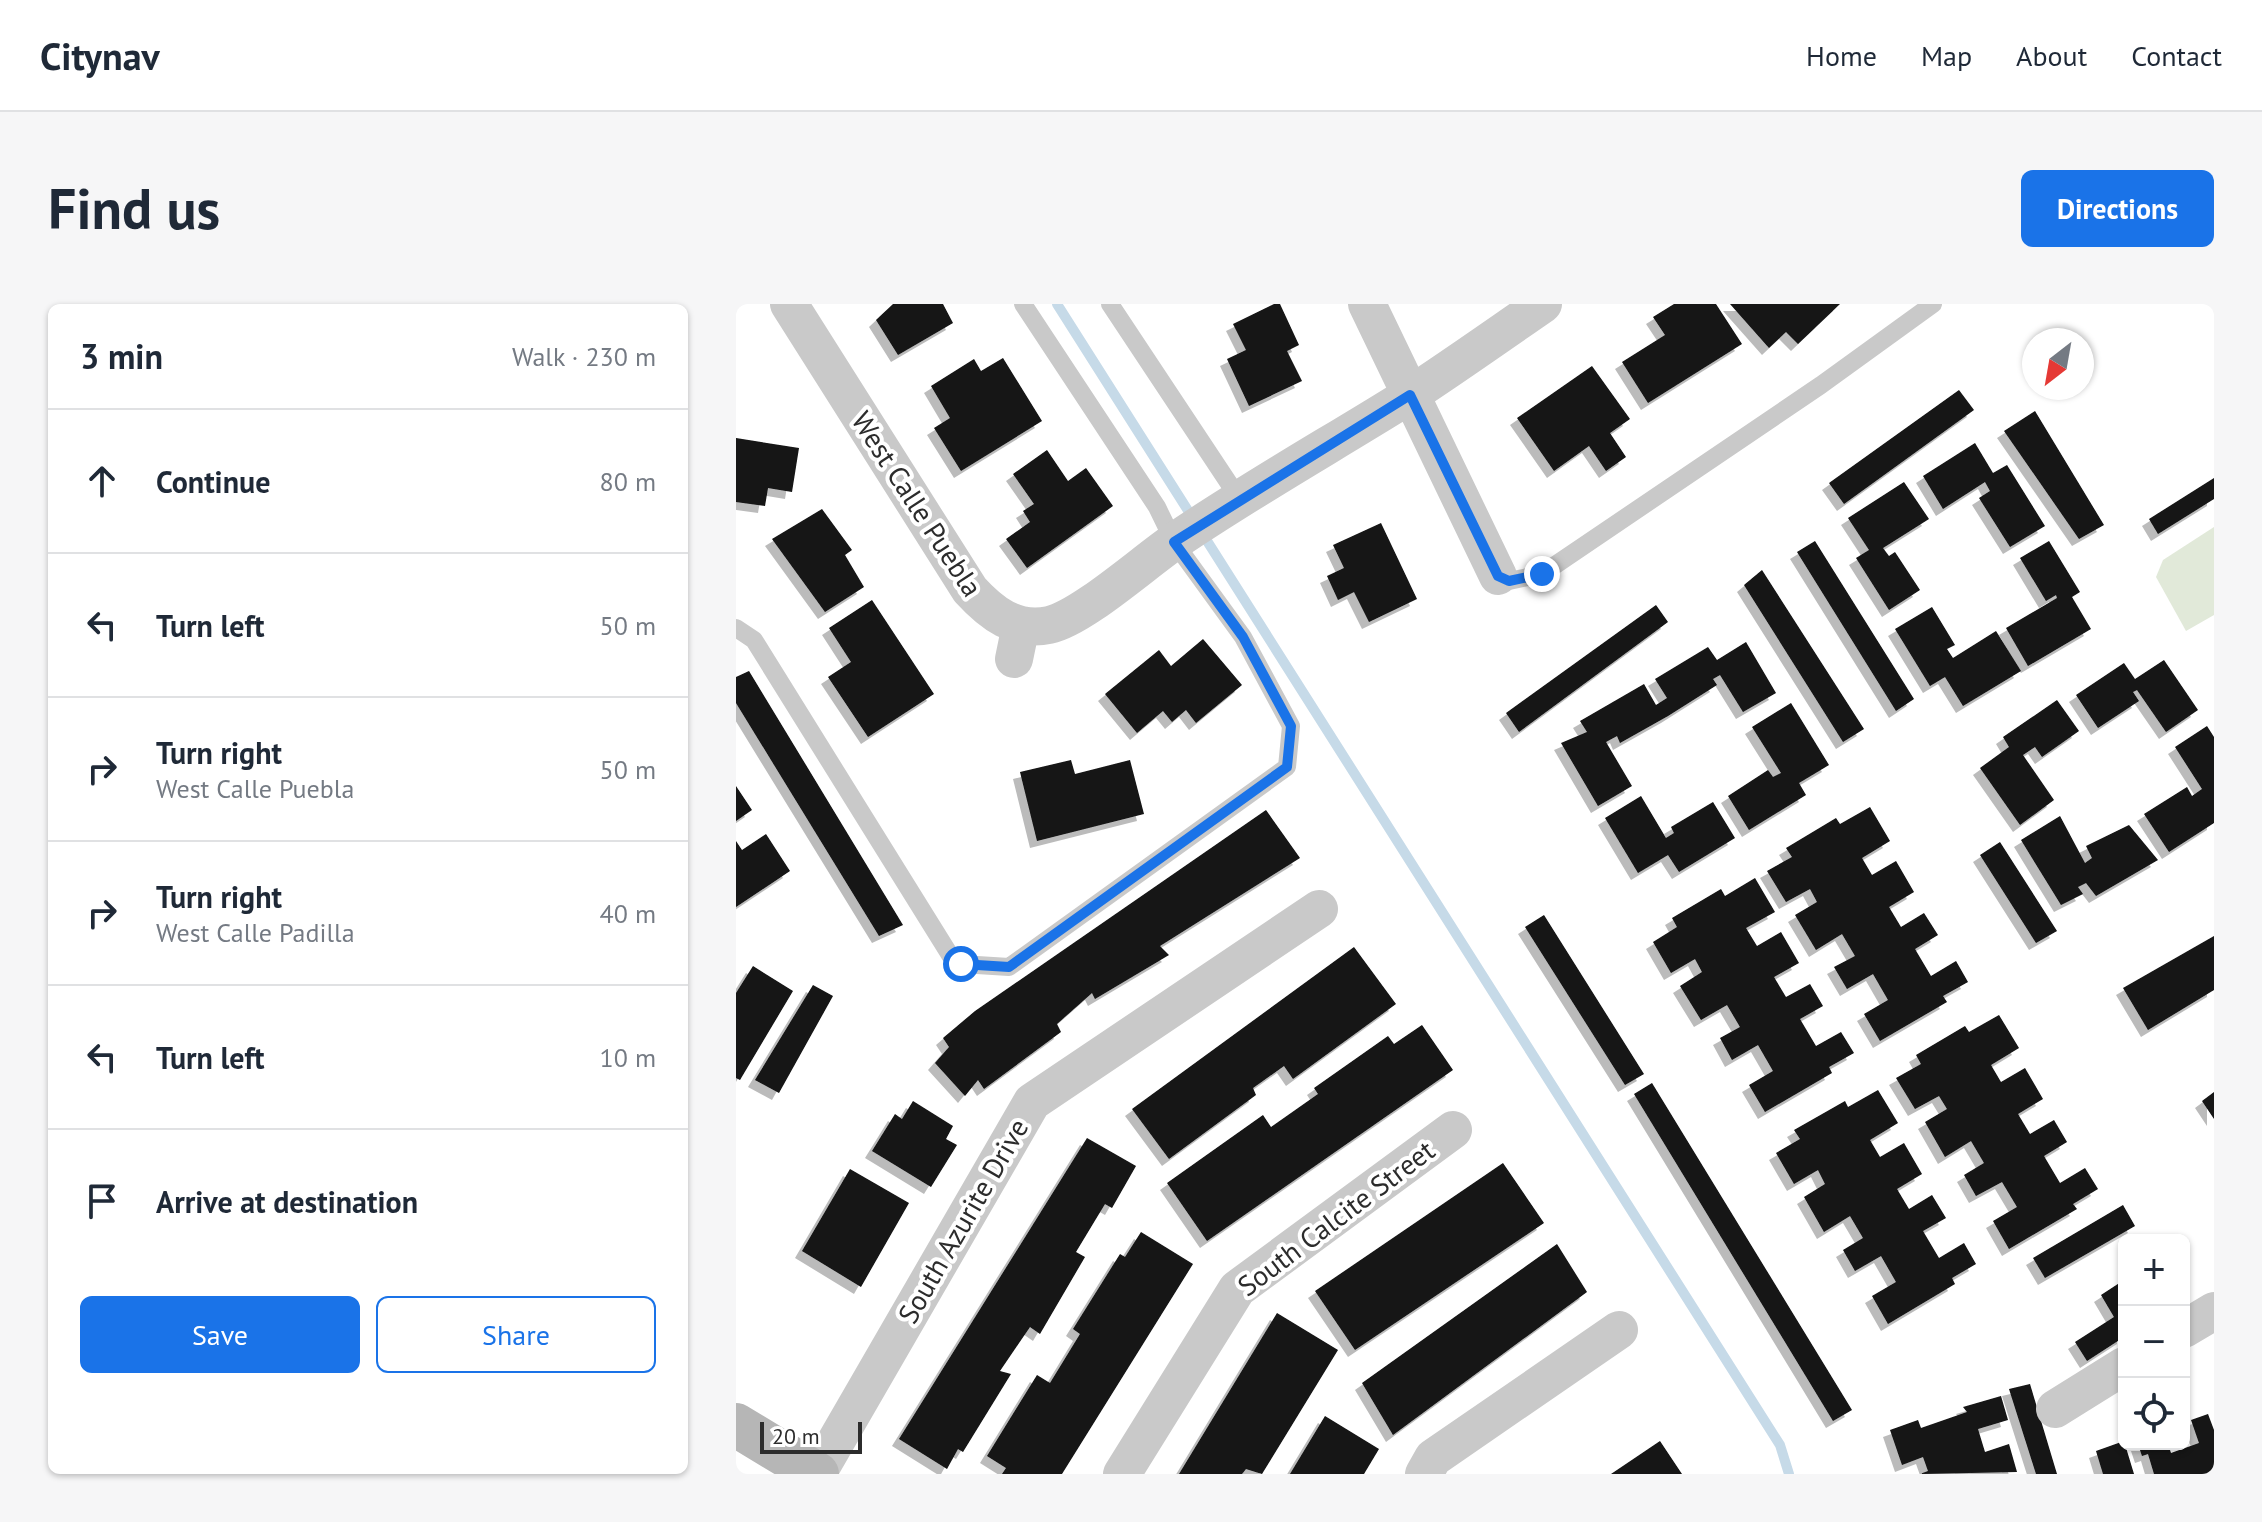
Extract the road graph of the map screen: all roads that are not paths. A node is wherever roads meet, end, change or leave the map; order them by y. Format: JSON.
{"nodes":[{"id":1,"x":789,"y":304,"type":"edge"},
{"id":2,"x":1023,"y":304,"type":"edge"},
{"id":3,"x":1110,"y":304,"type":"edge"},
{"id":4,"x":1367,"y":304,"type":"edge"},
{"id":5,"x":1543,"y":304,"type":"edge"},
{"id":6,"x":1933,"y":304,"type":"edge"},
{"id":7,"x":1410,"y":395,"type":"junction"},
{"id":8,"x":1228,"y":507,"type":"junction"},
{"id":9,"x":1176,"y":540,"type":"junction"},
{"id":10,"x":1498,"y":576,"type":"joint"},
{"id":11,"x":736,"y":628,"type":"edge"},
{"id":12,"x":1319,"y":909,"type":"dead end"},
{"id":13,"x":1453,"y":1130,"type":"dead end"},
{"id":14,"x":2214,"y":1311,"type":"edge"},
{"id":15,"x":2190,"y":1325,"type":"edge"},
{"id":16,"x":1619,"y":1330,"type":"dead end"},
{"id":17,"x":2118,"y":1370,"type":"edge"},
{"id":18,"x":2055,"y":1409,"type":"dead end"},
{"id":19,"x":736,"y":1425,"type":"edge"},
{"id":20,"x":817,"y":1474,"type":"edge"},
{"id":21,"x":1122,"y":1474,"type":"edge"},
{"id":22,"x":1424,"y":1474,"type":"edge"}],
"edges":[{"from":1,"to":9,"type":"street","name":"West Calle Puebla"},
{"from":2,"to":9,"type":"lane"},
{"from":3,"to":8,"type":"lane"},
{"from":4,"to":7,"type":"street"},
{"from":5,"to":7,"type":"street","name":"West Calle Puebla"},
{"from":6,"to":10,"type":"lane"},
{"from":7,"to":8,"type":"street","name":"West Calle Puebla"},
{"from":7,"to":10,"type":"street"},
{"from":8,"to":9,"type":"street","name":"West Calle Puebla"},
{"from":9,"to":11,"type":"lane"},
{"from":12,"to":20,"type":"street","name":"South Azurite Drive"},
{"from":13,"to":21,"type":"street","name":"South Calcite Street"},
{"from":14,"to":15,"type":"street"},
{"from":16,"to":22,"type":"street"},
{"from":17,"to":18,"type":"street"},
{"from":19,"to":20,"type":"street"}]}
